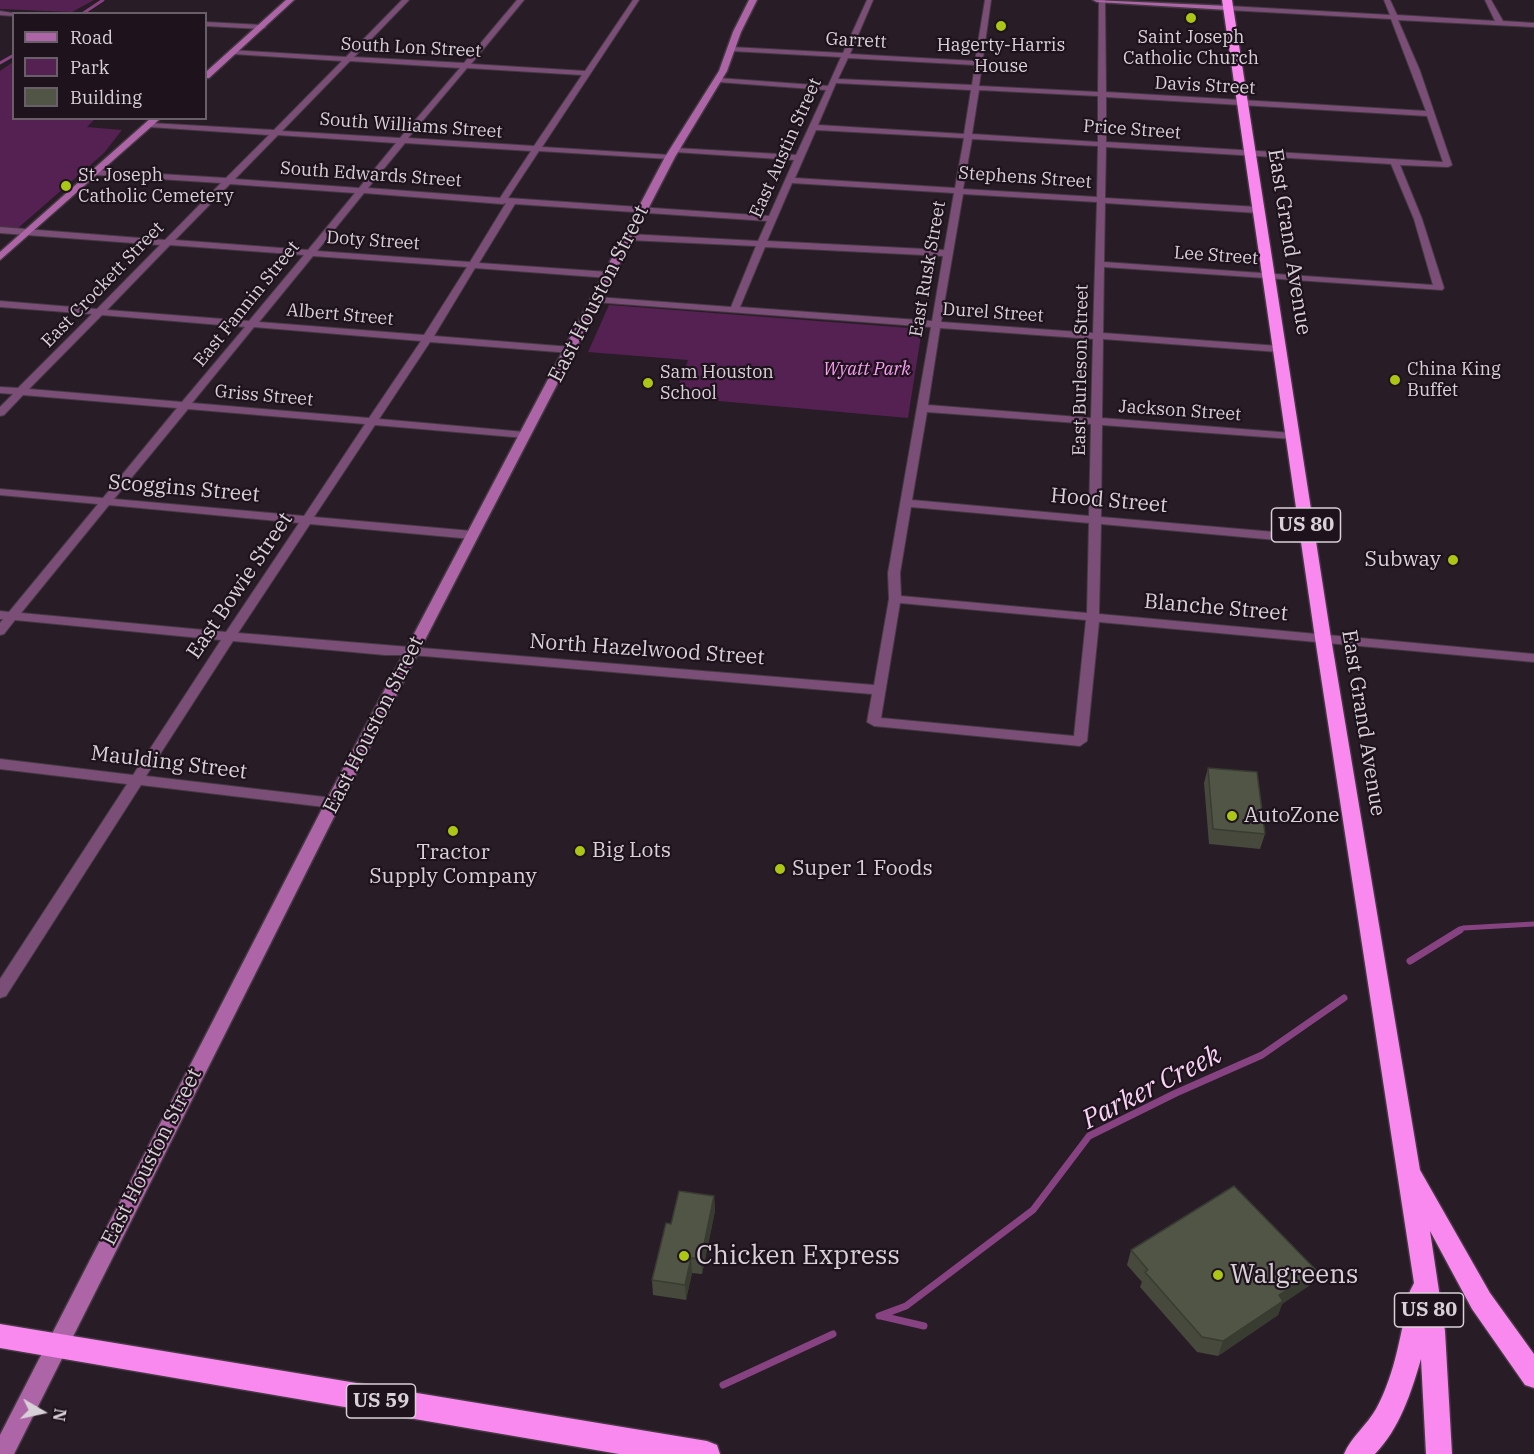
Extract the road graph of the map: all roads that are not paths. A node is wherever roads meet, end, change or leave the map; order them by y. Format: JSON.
{"nodes":[{"id":1,"x":290,"y":0,"type":"edge"},
{"id":2,"x":406,"y":0,"type":"edge"},
{"id":3,"x":521,"y":0,"type":"edge"},
{"id":4,"x":636,"y":0,"type":"edge"},
{"id":5,"x":753,"y":0,"type":"edge"},
{"id":6,"x":870,"y":0,"type":"edge"},
{"id":7,"x":988,"y":0,"type":"edge"},
{"id":8,"x":1096,"y":0,"type":"edge"},
{"id":9,"x":1102,"y":0,"type":"edge"},
{"id":10,"x":1387,"y":0,"type":"edge"},
{"id":11,"x":1488,"y":0,"type":"edge"},
{"id":12,"x":1227,"y":4,"type":"edge"},
{"id":13,"x":1395,"y":19,"type":"junction"},
{"id":14,"x":1500,"y":23,"type":"junction"},
{"id":15,"x":207,"y":24,"type":"edge"},
{"id":16,"x":1534,"y":25,"type":"edge"},
{"id":17,"x":261,"y":27,"type":"junction"},
{"id":18,"x":731,"y":49,"type":"junction"},
{"id":19,"x":233,"y":52,"type":"junction"},
{"id":20,"x":846,"y":56,"type":"junction"},
{"id":21,"x":348,"y":59,"type":"junction"},
{"id":22,"x":979,"y":63,"type":"junction"},
{"id":23,"x":466,"y":66,"type":"junction"},
{"id":24,"x":587,"y":73,"type":"junction"},
{"id":25,"x":207,"y":75,"type":"edge"},
{"id":26,"x":718,"y":80,"type":"junction"},
{"id":27,"x":832,"y":85,"type":"junction"},
{"id":28,"x":974,"y":88,"type":"junction"},
{"id":29,"x":1102,"y":94,"type":"junction"},
{"id":30,"x":1242,"y":103,"type":"junction"},
{"id":31,"x":1430,"y":114,"type":"junction"},
{"id":32,"x":153,"y":122,"type":"edge"},
{"id":33,"x":813,"y":127,"type":"junction"},
{"id":34,"x":274,"y":132,"type":"junction"},
{"id":35,"x":968,"y":136,"type":"junction"},
{"id":36,"x":402,"y":141,"type":"junction"},
{"id":37,"x":1102,"y":144,"type":"junction"},
{"id":38,"x":536,"y":149,"type":"junction"},
{"id":39,"x":1249,"y":153,"type":"junction"},
{"id":40,"x":673,"y":154,"type":"junction"},
{"id":41,"x":799,"y":159,"type":"junction"},
{"id":42,"x":1395,"y":163,"type":"junction"},
{"id":43,"x":96,"y":172,"type":"junction"},
{"id":44,"x":789,"y":180,"type":"junction"},
{"id":45,"x":227,"y":181,"type":"junction"},
{"id":46,"x":361,"y":191,"type":"junction"},
{"id":47,"x":958,"y":191,"type":"junction"},
{"id":48,"x":1100,"y":200,"type":"junction"},
{"id":49,"x":507,"y":201,"type":"junction"},
{"id":50,"x":643,"y":210,"type":"junction"},
{"id":51,"x":1258,"y":210,"type":"junction"},
{"id":52,"x":772,"y":219,"type":"junction"},
{"id":53,"x":0,"y":231,"type":"edge"},
{"id":54,"x":27,"y":232,"type":"junction"},
{"id":55,"x":628,"y":237,"type":"junction"},
{"id":56,"x":167,"y":243,"type":"junction"},
{"id":57,"x":761,"y":245,"type":"junction"},
{"id":58,"x":310,"y":253,"type":"junction"},
{"id":59,"x":947,"y":253,"type":"junction"},
{"id":60,"x":0,"y":257,"type":"edge"},
{"id":61,"x":1100,"y":264,"type":"junction"},
{"id":62,"x":473,"y":265,"type":"junction"},
{"id":63,"x":609,"y":275,"type":"junction"},
{"id":64,"x":1268,"y":276,"type":"junction"},
{"id":65,"x":597,"y":300,"type":"junction"},
{"id":66,"x":0,"y":304,"type":"edge"},
{"id":67,"x":734,"y":310,"type":"junction"},
{"id":68,"x":99,"y":312,"type":"junction"},
{"id":69,"x":251,"y":324,"type":"junction"},
{"id":70,"x":934,"y":326,"type":"junction"},
{"id":71,"x":1099,"y":337,"type":"junction"},
{"id":72,"x":427,"y":339,"type":"junction"},
{"id":73,"x":1280,"y":349,"type":"junction"},
{"id":74,"x":570,"y":350,"type":"junction"},
{"id":75,"x":0,"y":390,"type":"edge"},
{"id":76,"x":21,"y":392,"type":"junction"},
{"id":77,"x":185,"y":406,"type":"junction"},
{"id":78,"x":921,"y":408,"type":"junction"},
{"id":79,"x":0,"y":413,"type":"edge"},
{"id":80,"x":1096,"y":421,"type":"junction"},
{"id":81,"x":373,"y":422,"type":"junction"},
{"id":82,"x":525,"y":435,"type":"junction"},
{"id":83,"x":1292,"y":436,"type":"junction"},
{"id":84,"x":0,"y":492,"type":"edge"},
{"id":85,"x":106,"y":502,"type":"junction"},
{"id":86,"x":906,"y":502,"type":"junction"},
{"id":87,"x":307,"y":520,"type":"junction"},
{"id":88,"x":1096,"y":520,"type":"junction"},
{"id":89,"x":472,"y":535,"type":"junction"},
{"id":90,"x":1309,"y":539,"type":"junction"},
{"id":91,"x":895,"y":599,"type":"junction"},
{"id":92,"x":6,"y":615,"type":"edge"},
{"id":93,"x":1093,"y":616,"type":"junction"},
{"id":94,"x":0,"y":631,"type":"edge"},
{"id":95,"x":229,"y":637,"type":"junction"},
{"id":96,"x":1323,"y":638,"type":"junction"},
{"id":97,"x":412,"y":651,"type":"junction"},
{"id":98,"x":1534,"y":658,"type":"edge"},
{"id":99,"x":879,"y":690,"type":"junction"},
{"id":100,"x":874,"y":722,"type":"joint"},
{"id":101,"x":0,"y":764,"type":"edge"},
{"id":102,"x":135,"y":780,"type":"junction"},
{"id":103,"x":333,"y":803,"type":"junction"},
{"id":104,"x":0,"y":992,"type":"edge"},
{"id":105,"x":1408,"y":1167,"type":"junction"},
{"id":106,"x":1425,"y":1274,"type":"junction"},
{"id":107,"x":0,"y":1336,"type":"edge"},
{"id":108,"x":57,"y":1345,"type":"junction"},
{"id":109,"x":1534,"y":1376,"type":"edge"},
{"id":110,"x":2,"y":1454,"type":"edge"},
{"id":111,"x":707,"y":1454,"type":"edge"},
{"id":112,"x":1357,"y":1454,"type":"edge"},
{"id":113,"x":1439,"y":1454,"type":"edge"}],
"edges":[{"from":1,"to":17,"type":"main road"},
{"from":2,"to":21,"type":"street","name":"East Crockett Street"},
{"from":3,"to":23,"type":"street","name":"East Fannin Street"},
{"from":4,"to":24,"type":"street","name":"East Bowie Street"},
{"from":5,"to":18,"type":"main road","name":"East Houston Street"},
{"from":6,"to":20,"type":"street","name":"East Austin Street"},
{"from":7,"to":22,"type":"street","name":"East Rusk Street"},
{"from":8,"to":9,"type":"main road"},
{"from":9,"to":12,"type":"main road"},
{"from":9,"to":29,"type":"street","name":"East Burleson Street"},
{"from":10,"to":13,"type":"street"},
{"from":11,"to":14,"type":"street"},
{"from":12,"to":13,"type":"street"},
{"from":12,"to":30,"type":"highway","name":"East Grand Avenue","number":"US 80"},
{"from":13,"to":14,"type":"street"},
{"from":13,"to":31,"type":"street"},
{"from":14,"to":16,"type":"street"},
{"from":15,"to":17,"type":"street"},
{"from":17,"to":19,"type":"main road"},
{"from":18,"to":20,"type":"street","name":"Garrett"},
{"from":18,"to":26,"type":"main road","name":"East Houston Street"},
{"from":19,"to":21,"type":"street","name":"South Lon Street"},
{"from":19,"to":25,"type":"main road"},
{"from":20,"to":22,"type":"street","name":"Garrett"},
{"from":20,"to":27,"type":"street","name":"East Austin Street"},
{"from":21,"to":23,"type":"street","name":"South Lon Street"},
{"from":21,"to":34,"type":"street","name":"East Crockett Street"},
{"from":22,"to":28,"type":"street","name":"East Rusk Street"},
{"from":23,"to":24,"type":"street","name":"South Lon Street"},
{"from":23,"to":36,"type":"street","name":"East Fannin Street"},
{"from":24,"to":38,"type":"street","name":"East Bowie Street"},
{"from":26,"to":27,"type":"street","name":"Davis Street"},
{"from":26,"to":40,"type":"main road","name":"East Houston Street"},
{"from":27,"to":28,"type":"street","name":"Davis Street"},
{"from":27,"to":33,"type":"street","name":"East Austin Street"},
{"from":28,"to":29,"type":"street","name":"Davis Street"},
{"from":28,"to":35,"type":"street","name":"East Rusk Street"},
{"from":29,"to":30,"type":"street","name":"Davis Street"},
{"from":29,"to":37,"type":"street","name":"East Burleson Street"},
{"from":30,"to":31,"type":"street","name":"Davis Street"},
{"from":30,"to":39,"type":"highway","name":"East Grand Avenue","number":"US 80"},
{"from":31,"to":42,"type":"street","name":"Price Street"},
{"from":32,"to":34,"type":"street","name":"South Williams Street"},
{"from":32,"to":43,"type":"main road"},
{"from":33,"to":35,"type":"street","name":"Price Street"},
{"from":33,"to":41,"type":"street","name":"East Austin Street"},
{"from":34,"to":36,"type":"street","name":"South Williams Street"},
{"from":34,"to":45,"type":"street","name":"East Crockett Street"},
{"from":35,"to":37,"type":"street","name":"Price Street"},
{"from":35,"to":47,"type":"street","name":"East Rusk Street"},
{"from":36,"to":38,"type":"street","name":"South Williams Street"},
{"from":36,"to":46,"type":"street","name":"East Fannin Street"},
{"from":37,"to":39,"type":"street","name":"Price Street"},
{"from":37,"to":48,"type":"street","name":"East Burleson Street"},
{"from":38,"to":40,"type":"street","name":"South Williams Street"},
{"from":38,"to":49,"type":"street","name":"East Bowie Street"},
{"from":39,"to":42,"type":"street","name":"Price Street"},
{"from":39,"to":51,"type":"highway","name":"East Grand Avenue","number":"US 80"},
{"from":40,"to":41,"type":"street","name":"South Williams Street"},
{"from":40,"to":50,"type":"main road","name":"East Houston Street"},
{"from":41,"to":44,"type":"street","name":"East Austin Street"},
{"from":42,"to":64,"type":"street","name":"Lee Street"},
{"from":43,"to":45,"type":"street","name":"South Edwards Street"},
{"from":43,"to":54,"type":"main road"},
{"from":44,"to":47,"type":"street","name":"Stephens Street"},
{"from":44,"to":52,"type":"street","name":"East Austin Street"},
{"from":45,"to":46,"type":"street","name":"South Edwards Street"},
{"from":45,"to":56,"type":"street","name":"East Crockett Street"},
{"from":46,"to":49,"type":"street","name":"South Edwards Street"},
{"from":46,"to":58,"type":"street","name":"East Fannin Street"},
{"from":47,"to":48,"type":"street","name":"Stephens Street"},
{"from":47,"to":59,"type":"street","name":"East Rusk Street"},
{"from":48,"to":51,"type":"street","name":"Stephens Street"},
{"from":48,"to":61,"type":"street","name":"East Burleson Street"},
{"from":49,"to":50,"type":"street","name":"South Edwards Street"},
{"from":49,"to":62,"type":"street","name":"East Bowie Street"},
{"from":50,"to":52,"type":"street","name":"South Edwards Street"},
{"from":50,"to":55,"type":"main road","name":"East Houston Street"},
{"from":51,"to":64,"type":"highway","name":"East Grand Avenue","number":"US 80"},
{"from":52,"to":57,"type":"street","name":"East Austin Street"},
{"from":53,"to":54,"type":"street","name":"Doty Street"},
{"from":54,"to":56,"type":"street","name":"Doty Street"},
{"from":54,"to":60,"type":"main road"},
{"from":55,"to":57,"type":"street"},
{"from":55,"to":63,"type":"main road","name":"East Houston Street"},
{"from":56,"to":58,"type":"street","name":"Doty Street"},
{"from":56,"to":68,"type":"street","name":"East Crockett Street"},
{"from":57,"to":59,"type":"street"},
{"from":57,"to":67,"type":"street","name":"East Austin Street"},
{"from":58,"to":62,"type":"street","name":"Doty Street"},
{"from":58,"to":69,"type":"street","name":"East Fannin Street"},
{"from":59,"to":70,"type":"street","name":"East Rusk Street"},
{"from":61,"to":64,"type":"street","name":"Lee Street"},
{"from":61,"to":71,"type":"street","name":"East Burleson Street"},
{"from":62,"to":63,"type":"street","name":"Doty Street"},
{"from":62,"to":72,"type":"street","name":"East Bowie Street"},
{"from":63,"to":65,"type":"main road","name":"East Houston Street"},
{"from":64,"to":73,"type":"highway","name":"East Grand Avenue","number":"US 80"},
{"from":65,"to":67,"type":"street","name":"Durel Street"},
{"from":65,"to":74,"type":"main road","name":"East Houston Street"},
{"from":66,"to":68,"type":"street","name":"Albert Street"},
{"from":67,"to":70,"type":"street","name":"Durel Street"},
{"from":68,"to":69,"type":"street","name":"Albert Street"},
{"from":68,"to":76,"type":"street","name":"East Crockett Street"},
{"from":69,"to":72,"type":"street","name":"Albert Street"},
{"from":69,"to":77,"type":"street","name":"East Fannin Street"},
{"from":70,"to":71,"type":"street","name":"Durel Street"},
{"from":70,"to":78,"type":"street","name":"East Rusk Street"},
{"from":71,"to":73,"type":"street","name":"Durel Street"},
{"from":71,"to":80,"type":"street","name":"East Burleson Street"},
{"from":72,"to":74,"type":"street","name":"Albert Street"},
{"from":72,"to":81,"type":"street","name":"East Bowie Street"},
{"from":73,"to":83,"type":"highway","name":"East Grand Avenue","number":"US 80"},
{"from":74,"to":82,"type":"main road","name":"East Houston Street"},
{"from":75,"to":76,"type":"street","name":"Griss Street"},
{"from":76,"to":77,"type":"street","name":"Griss Street"},
{"from":76,"to":79,"type":"street","name":"East Crockett Street"},
{"from":77,"to":81,"type":"street","name":"Griss Street"},
{"from":77,"to":85,"type":"street","name":"East Fannin Street"},
{"from":78,"to":80,"type":"street","name":"Jackson Street"},
{"from":78,"to":86,"type":"street","name":"East Rusk Street"},
{"from":80,"to":83,"type":"street","name":"Jackson Street"},
{"from":80,"to":88,"type":"street","name":"East Burleson Street"},
{"from":81,"to":82,"type":"street","name":"Griss Street"},
{"from":81,"to":87,"type":"street","name":"East Bowie Street"},
{"from":82,"to":89,"type":"main road","name":"East Houston Street"},
{"from":83,"to":90,"type":"highway","name":"East Grand Avenue","number":"US 80"},
{"from":84,"to":85,"type":"street","name":"Scoggins Street"},
{"from":85,"to":87,"type":"street","name":"Scoggins Street"},
{"from":85,"to":92,"type":"street","name":"East Fannin Street"},
{"from":86,"to":88,"type":"street","name":"Hood Street"},
{"from":86,"to":91,"type":"street","name":"East Rusk Street"},
{"from":87,"to":89,"type":"street","name":"Scoggins Street"},
{"from":87,"to":95,"type":"street","name":"East Bowie Street"},
{"from":88,"to":90,"type":"street","name":"Hood Street"},
{"from":88,"to":93,"type":"street","name":"East Burleson Street"},
{"from":89,"to":97,"type":"main road","name":"East Houston Street"},
{"from":90,"to":96,"type":"highway","name":"East Grand Avenue","number":"US 80"},
{"from":91,"to":93,"type":"street","name":"Blanche Street"},
{"from":91,"to":99,"type":"street","name":"East Rusk Street"},
{"from":92,"to":94,"type":"street","name":"East Fannin Street"},
{"from":92,"to":95,"type":"street","name":"North Hazelwood Street"},
{"from":93,"to":96,"type":"street","name":"Blanche Street"},
{"from":93,"to":100,"type":"street","name":"East Burleson Street"},
{"from":95,"to":97,"type":"street","name":"North Hazelwood Street"},
{"from":95,"to":102,"type":"street","name":"East Bowie Street"},
{"from":96,"to":98,"type":"street","name":"Blanche Street"},
{"from":96,"to":105,"type":"highway","name":"East Grand Avenue","number":"US 80"},
{"from":97,"to":99,"type":"street","name":"North Hazelwood Street"},
{"from":97,"to":103,"type":"main road","name":"East Houston Street"},
{"from":99,"to":100,"type":"street","name":"East Rusk Street"},
{"from":101,"to":102,"type":"street","name":"Maulding Street"},
{"from":102,"to":103,"type":"street","name":"Maulding Street"},
{"from":102,"to":104,"type":"street","name":"East Bowie Street"},
{"from":103,"to":108,"type":"main road","name":"East Houston Street"},
{"from":105,"to":106,"type":"highway","name":"East Grand Avenue","number":"US 80"},
{"from":105,"to":109,"type":"highway"},
{"from":106,"to":112,"type":"highway"},
{"from":106,"to":113,"type":"highway","name":"East Grand Avenue","number":"US 80"},
{"from":107,"to":108,"type":"highway","number":"US 59"},
{"from":108,"to":110,"type":"main road","name":"East Houston Street"},
{"from":108,"to":111,"type":"highway","number":"US 59"}]}
